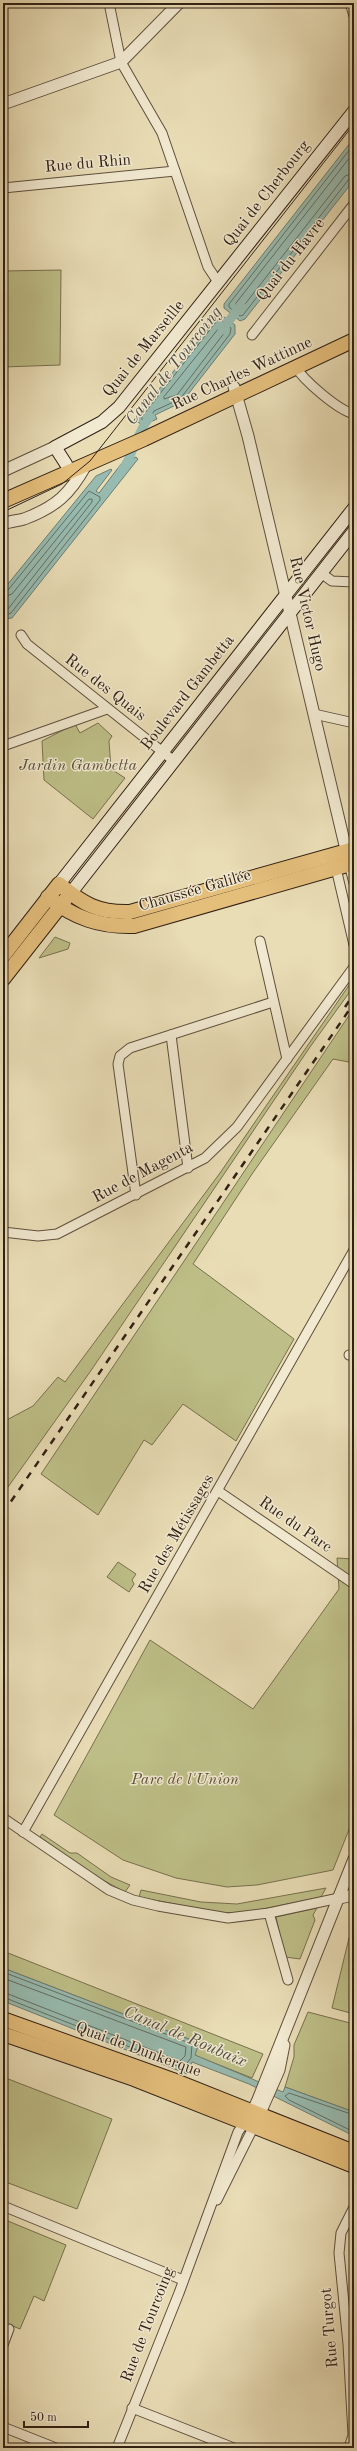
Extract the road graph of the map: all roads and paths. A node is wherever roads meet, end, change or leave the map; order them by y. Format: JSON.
{"nodes":[{"id":1,"x":109,"y":3,"type":"edge"},
{"id":2,"x":179,"y":3,"type":"edge"},
{"id":3,"x":350,"y":3,"type":"edge"},
{"id":4,"x":354,"y":16,"type":"edge"},
{"id":5,"x":121,"y":62,"type":"junction"},
{"id":6,"x":3,"y":104,"type":"edge"},
{"id":7,"x":354,"y":110,"type":"edge"},
{"id":8,"x":175,"y":171,"type":"junction"},
{"id":9,"x":3,"y":188,"type":"edge"},
{"id":10,"x":354,"y":204,"type":"edge"},
{"id":11,"x":218,"y":282,"type":"junction"},
{"id":12,"x":205,"y":298,"type":"joint"},
{"id":13,"x":354,"y":331,"type":"edge"},
{"id":14,"x":252,"y":335,"type":"dead end"},
{"id":15,"x":354,"y":340,"type":"edge"},
{"id":16,"x":295,"y":366,"type":"junction"},
{"id":17,"x":235,"y":390,"type":"junction"},
{"id":18,"x":354,"y":414,"type":"edge"},
{"id":19,"x":55,"y":446,"type":"junction"},
{"id":20,"x":86,"y":465,"type":"junction"},
{"id":21,"x":68,"y":467,"type":"junction"},
{"id":22,"x":3,"y":471,"type":"edge"},
{"id":23,"x":72,"y":488,"type":"junction"},
{"id":24,"x":3,"y":492,"type":"edge"},
{"id":25,"x":3,"y":501,"type":"edge"},
{"id":26,"x":354,"y":508,"type":"edge"},
{"id":27,"x":3,"y":524,"type":"edge"},
{"id":28,"x":354,"y":531,"type":"edge"},
{"id":29,"x":321,"y":573,"type":"junction"},
{"id":30,"x":354,"y":582,"type":"edge"},
{"id":31,"x":286,"y":595,"type":"junction"},
{"id":32,"x":290,"y":612,"type":"junction"},
{"id":33,"x":20,"y":635,"type":"dead end"},
{"id":34,"x":107,"y":709,"type":"junction"},
{"id":35,"x":314,"y":714,"type":"junction"},
{"id":36,"x":354,"y":724,"type":"edge"},
{"id":37,"x":3,"y":746,"type":"edge"},
{"id":38,"x":163,"y":752,"type":"junction"},
{"id":39,"x":174,"y":761,"type":"junction"},
{"id":40,"x":350,"y":849,"type":"edge"},
{"id":41,"x":352,"y":864,"type":"edge"},
{"id":42,"x":334,"y":868,"type":"junction"},
{"id":43,"x":354,"y":883,"type":"edge"},
{"id":44,"x":59,"y":884,"type":"junction"},
{"id":45,"x":70,"y":894,"type":"junction"},
{"id":46,"x":48,"y":897,"type":"junction"},
{"id":47,"x":60,"y":907,"type":"junction"},
{"id":48,"x":260,"y":940,"type":"dead end"},
{"id":49,"x":354,"y":945,"type":"edge"},
{"id":50,"x":3,"y":956,"type":"edge"},
{"id":51,"x":354,"y":967,"type":"edge"},
{"id":52,"x":3,"y":978,"type":"edge"},
{"id":53,"x":273,"y":1002,"type":"junction"},
{"id":54,"x":171,"y":1035,"type":"junction"},
{"id":55,"x":287,"y":1059,"type":"junction"},
{"id":56,"x":188,"y":1168,"type":"junction"},
{"id":57,"x":136,"y":1195,"type":"junction"},
{"id":58,"x":3,"y":1232,"type":"edge"},
{"id":59,"x":354,"y":1250,"type":"edge"},
{"id":60,"x":218,"y":1491,"type":"junction"},
{"id":61,"x":354,"y":1584,"type":"edge"},
{"id":62,"x":3,"y":1818,"type":"edge"},
{"id":63,"x":23,"y":1832,"type":"junction"},
{"id":64,"x":354,"y":1859,"type":"edge"},
{"id":65,"x":354,"y":1895,"type":"edge"},
{"id":66,"x":339,"y":1898,"type":"junction"},
{"id":67,"x":269,"y":1913,"type":"junction"},
{"id":68,"x":288,"y":1980,"type":"dead end"},
{"id":69,"x":3,"y":2019,"type":"edge"},
{"id":70,"x":3,"y":2034,"type":"edge"},
{"id":71,"x":259,"y":2108,"type":"junction"},
{"id":72,"x":249,"y":2124,"type":"junction"},
{"id":73,"x":354,"y":2152,"type":"edge"},
{"id":74,"x":354,"y":2166,"type":"edge"},
{"id":75,"x":3,"y":2206,"type":"edge"},
{"id":76,"x":354,"y":2208,"type":"edge"},
{"id":77,"x":184,"y":2280,"type":"junction"},
{"id":78,"x":10,"y":2329,"type":"dead end"},
{"id":79,"x":3,"y":2345,"type":"edge"},
{"id":80,"x":132,"y":2408,"type":"junction"},
{"id":81,"x":3,"y":2427,"type":"edge"},
{"id":82,"x":353,"y":2435,"type":"edge"},
{"id":83,"x":56,"y":2448,"type":"edge"},
{"id":84,"x":116,"y":2448,"type":"edge"},
{"id":85,"x":234,"y":2448,"type":"edge"},
{"id":86,"x":349,"y":2448,"type":"edge"}],
"edges":[{"from":1,"to":5,"type":"street"},
{"from":2,"to":5,"type":"street"},
{"from":3,"to":4,"type":"street"},
{"from":5,"to":6,"type":"street"},
{"from":5,"to":8,"type":"street"},
{"from":7,"to":11,"type":"main road","name":"Quai de Cherbourg"},
{"from":8,"to":9,"type":"street","name":"Rue du Rhin"},
{"from":8,"to":11,"type":"street"},
{"from":10,"to":14,"type":"street","name":"Quai du Havre"},
{"from":11,"to":12,"type":"main road","name":"Quai de Cherbourg"},
{"from":12,"to":19,"type":"main road","name":"Quai de Marseille"},
{"from":13,"to":17,"type":"main road","name":"Rue Charles Wattinne"},
{"from":15,"to":16,"type":"main road","name":"Rue Charles Wattinne"},
{"from":16,"to":17,"type":"main road","name":"Rue Charles Wattinne"},
{"from":16,"to":18,"type":"street"},
{"from":17,"to":20,"type":"main road","name":"Rue Charles Wattinne"},
{"from":17,"to":21,"type":"main road","name":"Rue Charles Wattinne"},
{"from":17,"to":31,"type":"street","name":"Rue Victor Hugo"},
{"from":19,"to":21,"type":"main road"},
{"from":19,"to":22,"type":"street"},
{"from":20,"to":21,"type":"main road","name":"Rue Charles Wattinne"},
{"from":20,"to":23,"type":"street"},
{"from":21,"to":23,"type":"street"},
{"from":21,"to":24,"type":"main road"},
{"from":21,"to":25,"type":"main road"},
{"from":23,"to":27,"type":"street"},
{"from":26,"to":31,"type":"main road","name":"Boulevard Gambetta"},
{"from":28,"to":29,"type":"main road","name":"Boulevard Gambetta"},
{"from":29,"to":30,"type":"street"},
{"from":29,"to":32,"type":"main road","name":"Boulevard Gambetta"},
{"from":31,"to":32,"type":"street","name":"Rue Victor Hugo"},
{"from":31,"to":38,"type":"main road","name":"Boulevard Gambetta"},
{"from":32,"to":35,"type":"street","name":"Rue Victor Hugo"},
{"from":32,"to":39,"type":"main road","name":"Boulevard Gambetta"},
{"from":33,"to":34,"type":"street","name":"Rue des Quais"},
{"from":34,"to":37,"type":"street"},
{"from":34,"to":38,"type":"street","name":"Rue des Quais"},
{"from":35,"to":36,"type":"street"},
{"from":35,"to":40,"type":"street","name":"Rue Victor Hugo"},
{"from":38,"to":39,"type":"street","name":"Rue des Quais"},
{"from":38,"to":44,"type":"main road","name":"Boulevard Gambetta"},
{"from":39,"to":45,"type":"main road","name":"Boulevard Gambetta"},
{"from":40,"to":41,"type":"street","name":"Rue Victor Hugo"},
{"from":40,"to":42,"type":"street"},
{"from":40,"to":45,"type":"main road","name":"Chaussée Galilée"},
{"from":41,"to":42,"type":"main road","name":"Chaussée Galilée"},
{"from":41,"to":43,"type":"street"},
{"from":42,"to":47,"type":"main road","name":"Chaussée Galilée"},
{"from":42,"to":49,"type":"street"},
{"from":44,"to":45,"type":"main road","name":"Chaussée Galilée"},
{"from":44,"to":46,"type":"main road","name":"Boulevard Gambetta"},
{"from":45,"to":47,"type":"main road","name":"Boulevard Gambetta"},
{"from":46,"to":47,"type":"main road","name":"Chaussée Galilée"},
{"from":46,"to":50,"type":"main road","name":"Boulevard Gambetta"},
{"from":47,"to":52,"type":"main road","name":"Boulevard Gambetta"},
{"from":48,"to":53,"type":"street"},
{"from":51,"to":55,"type":"street","name":"Rue de Magenta"},
{"from":53,"to":54,"type":"street"},
{"from":53,"to":55,"type":"street"},
{"from":54,"to":56,"type":"street"},
{"from":54,"to":57,"type":"street"},
{"from":55,"to":56,"type":"street","name":"Rue de Magenta"},
{"from":56,"to":57,"type":"street","name":"Rue de Magenta"},
{"from":57,"to":58,"type":"street","name":"Rue de Magenta"},
{"from":59,"to":60,"type":"street","name":"Rue des Métissages"},
{"from":60,"to":61,"type":"street","name":"Rue du Parc"},
{"from":60,"to":63,"type":"street","name":"Rue des Métissages"},
{"from":62,"to":63,"type":"street"},
{"from":63,"to":67,"type":"street"},
{"from":64,"to":66,"type":"street","name":"Rue de Tourcoing"},
{"from":65,"to":66,"type":"street"},
{"from":66,"to":67,"type":"street"},
{"from":66,"to":71,"type":"street","name":"Rue de Tourcoing"},
{"from":67,"to":68,"type":"street"},
{"from":69,"to":71,"type":"main road","name":"Quai de Dunkerque"},
{"from":70,"to":72,"type":"main road","name":"Quai de Dunkerque"},
{"from":71,"to":72,"type":"street","name":"Rue de Tourcoing"},
{"from":71,"to":73,"type":"main road","name":"Quai de Dunkerque"},
{"from":72,"to":74,"type":"main road","name":"Quai de Dunkerque"},
{"from":72,"to":77,"type":"street","name":"Rue de Tourcoing"},
{"from":75,"to":77,"type":"street"},
{"from":76,"to":82,"type":"street","name":"Rue Turgot"},
{"from":77,"to":80,"type":"street","name":"Rue de Tourcoing"},
{"from":78,"to":79,"type":"street"},
{"from":80,"to":84,"type":"street","name":"Rue de Tourcoing"},
{"from":80,"to":85,"type":"street"},
{"from":81,"to":83,"type":"street"},
{"from":82,"to":86,"type":"street","name":"Rue Turgot"}]}
